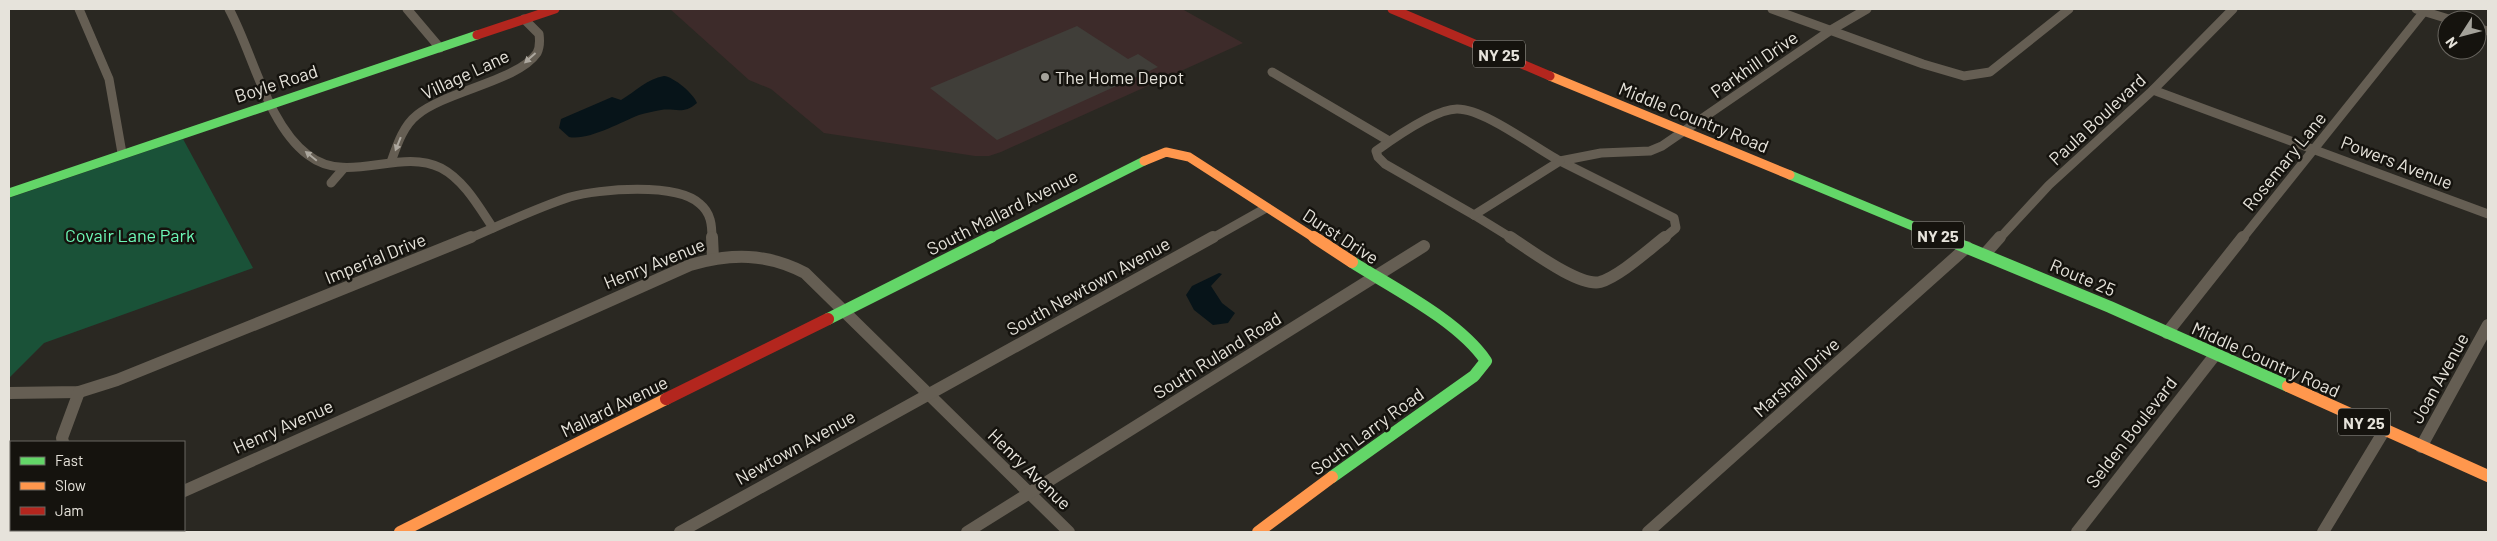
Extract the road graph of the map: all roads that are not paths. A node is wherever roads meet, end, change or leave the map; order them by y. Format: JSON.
{"nodes":[{"id":1,"x":79,"y":9,"type":"edge"},
{"id":2,"x":229,"y":9,"type":"edge"},
{"id":3,"x":407,"y":9,"type":"edge"},
{"id":4,"x":555,"y":9,"type":"edge"},
{"id":5,"x":1392,"y":9,"type":"edge"},
{"id":6,"x":1772,"y":9,"type":"edge"},
{"id":7,"x":1867,"y":9,"type":"edge"},
{"id":8,"x":2069,"y":9,"type":"edge"},
{"id":9,"x":2233,"y":9,"type":"edge"},
{"id":10,"x":2422,"y":10,"type":"edge"},
{"id":11,"x":2437,"y":15,"type":"edge"},
{"id":12,"x":524,"y":19,"type":"junction"},
{"id":13,"x":1831,"y":30,"type":"junction"},
{"id":14,"x":440,"y":48,"type":"junction"},
{"id":15,"x":1272,"y":72,"type":"dead end"},
{"id":16,"x":2153,"y":90,"type":"junction"},
{"id":17,"x":271,"y":103,"type":"junction"},
{"id":18,"x":1685,"y":132,"type":"junction"},
{"id":19,"x":1389,"y":141,"type":"junction"},
{"id":20,"x":2316,"y":149,"type":"junction"},
{"id":21,"x":1177,"y":152,"type":"joint"},
{"id":22,"x":122,"y":153,"type":"junction"},
{"id":23,"x":1560,"y":161,"type":"junction"},
{"id":24,"x":392,"y":162,"type":"junction"},
{"id":25,"x":344,"y":168,"type":"junction"},
{"id":26,"x":330,"y":182,"type":"dead end"},
{"id":27,"x":9,"y":193,"type":"edge"},
{"id":28,"x":1266,"y":208,"type":"junction"},
{"id":29,"x":2488,"y":214,"type":"edge"},
{"id":30,"x":1474,"y":215,"type":"junction"},
{"id":31,"x":492,"y":228,"type":"junction"},
{"id":32,"x":1424,"y":246,"type":"dead end"},
{"id":33,"x":1966,"y":247,"type":"junction"},
{"id":34,"x":1985,"y":254,"type":"junction"},
{"id":35,"x":713,"y":258,"type":"junction"},
{"id":36,"x":1374,"y":278,"type":"junction"},
{"id":37,"x":844,"y":311,"type":"junction"},
{"id":38,"x":2488,"y":325,"type":"edge"},
{"id":39,"x":2167,"y":333,"type":"junction"},
{"id":40,"x":1482,"y":353,"type":"joint"},
{"id":41,"x":2215,"y":355,"type":"junction"},
{"id":42,"x":79,"y":392,"type":"junction"},
{"id":43,"x":9,"y":393,"type":"edge"},
{"id":44,"x":928,"y":395,"type":"junction"},
{"id":45,"x":2384,"y":431,"type":"junction"},
{"id":46,"x":62,"y":441,"type":"edge"},
{"id":47,"x":2421,"y":447,"type":"junction"},
{"id":48,"x":2488,"y":476,"type":"edge"},
{"id":49,"x":185,"y":491,"type":"edge"},
{"id":50,"x":1028,"y":493,"type":"junction"},
{"id":51,"x":400,"y":532,"type":"edge"},
{"id":52,"x":680,"y":532,"type":"edge"},
{"id":53,"x":967,"y":532,"type":"edge"},
{"id":54,"x":1069,"y":532,"type":"edge"},
{"id":55,"x":1258,"y":532,"type":"edge"},
{"id":56,"x":1648,"y":532,"type":"edge"},
{"id":57,"x":2077,"y":532,"type":"edge"},
{"id":58,"x":2322,"y":532,"type":"edge"}],
"edges":[{"from":1,"to":22,"type":"street"},
{"from":2,"to":17,"type":"street"},
{"from":3,"to":14,"type":"street"},
{"from":4,"to":12,"type":"street","name":"Boyle Road"},
{"from":5,"to":18,"type":"street","name":"Middle Country Road","number":"NY 25"},
{"from":6,"to":13,"type":"street"},
{"from":7,"to":13,"type":"street","name":"Parkhill Drive"},
{"from":8,"to":13,"type":"street"},
{"from":9,"to":16,"type":"street","name":"Paula Boulevard"},
{"from":10,"to":11,"type":"street"},
{"from":10,"to":20,"type":"street","name":"Rosemary Lane"},
{"from":12,"to":14,"type":"street","name":"Boyle Road"},
{"from":12,"to":24,"type":"street","name":"Village Lane","one_way":true},
{"from":13,"to":18,"type":"street","name":"Parkhill Drive"},
{"from":14,"to":17,"type":"street","name":"Boyle Road"},
{"from":15,"to":19,"type":"street"},
{"from":16,"to":20,"type":"street","name":"Powers Avenue"},
{"from":16,"to":34,"type":"street","name":"Paula Boulevard"},
{"from":17,"to":22,"type":"street","name":"Boyle Road"},
{"from":25,"to":17,"type":"street","one_way":true},
{"from":18,"to":23,"type":"street","name":"Parkhill Drive"},
{"from":18,"to":33,"type":"street","name":"Middle Country Road","number":"NY 25"},
{"from":19,"to":23,"type":"street"},
{"from":19,"to":30,"type":"street"},
{"from":20,"to":29,"type":"street","name":"Powers Avenue"},
{"from":20,"to":39,"type":"street","name":"Rosemary Lane"},
{"from":21,"to":28,"type":"street","name":"Durst Drive"},
{"from":21,"to":37,"type":"street","name":"South Mallard Avenue"},
{"from":22,"to":27,"type":"street","name":"Boyle Road"},
{"from":23,"to":30,"type":"street"},
{"from":23,"to":30,"type":"street"},
{"from":24,"to":25,"type":"street"},
{"from":24,"to":31,"type":"street"},
{"from":25,"to":26,"type":"street"},
{"from":28,"to":36,"type":"street","name":"Durst Drive"},
{"from":28,"to":44,"type":"street","name":"South Newtown Avenue"},
{"from":31,"to":35,"type":"street","name":"Imperial Drive"},
{"from":31,"to":42,"type":"street","name":"Imperial Drive"},
{"from":32,"to":36,"type":"street","name":"South Ruland Road"},
{"from":33,"to":34,"type":"street","name":"Middle Country Road","number":"NY 25"},
{"from":33,"to":56,"type":"street","name":"Marshall Drive"},
{"from":34,"to":39,"type":"street","name":"Route 25","number":"NY 25"},
{"from":35,"to":37,"type":"street","name":"Henry Avenue"},
{"from":35,"to":49,"type":"street","name":"Henry Avenue"},
{"from":36,"to":40,"type":"street","name":"Durst Drive"},
{"from":36,"to":50,"type":"street","name":"South Ruland Road"},
{"from":37,"to":44,"type":"street","name":"Henry Avenue"},
{"from":37,"to":51,"type":"street","name":"Mallard Avenue"},
{"from":38,"to":47,"type":"street","name":"Joan Avenue"},
{"from":39,"to":41,"type":"street","name":"Middle Country Road","number":"NY 25"},
{"from":40,"to":55,"type":"street","name":"South Larry Road"},
{"from":41,"to":45,"type":"street","name":"Middle Country Road","number":"NY 25"},
{"from":41,"to":57,"type":"street","name":"Selden Boulevard"},
{"from":42,"to":43,"type":"street","name":"Imperial Drive"},
{"from":42,"to":46,"type":"street"},
{"from":44,"to":50,"type":"street","name":"Henry Avenue"},
{"from":44,"to":52,"type":"street","name":"Newtown Avenue"},
{"from":45,"to":47,"type":"street","name":"Middle Country Road","number":"NY 25"},
{"from":45,"to":58,"type":"street"},
{"from":47,"to":48,"type":"street","name":"Middle Country Road","number":"NY 25"},
{"from":50,"to":53,"type":"street","name":"South Ruland Road"},
{"from":50,"to":54,"type":"street","name":"Henry Avenue"}]}
